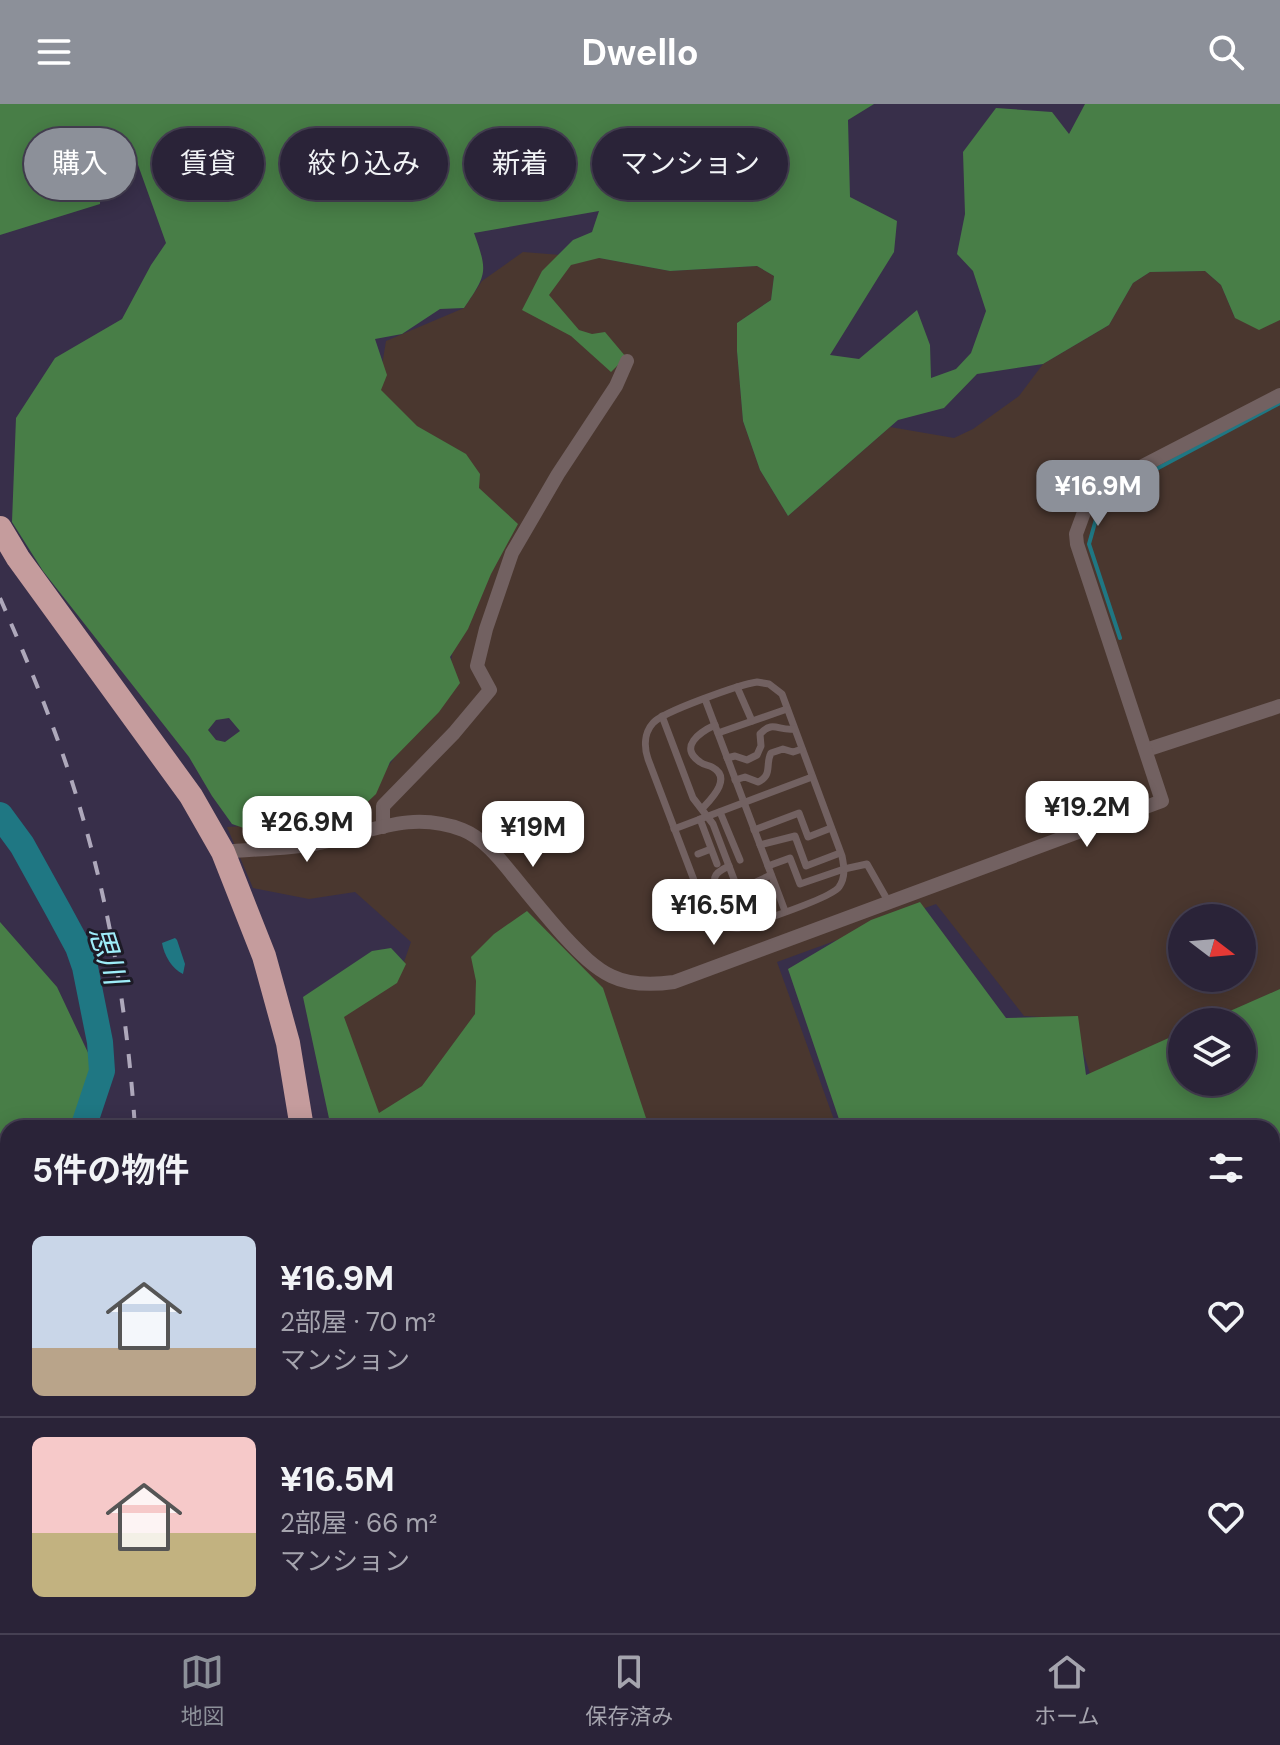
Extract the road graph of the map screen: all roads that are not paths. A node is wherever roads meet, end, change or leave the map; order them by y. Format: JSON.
{"nodes":[{"id":1,"x":627,"y":361,"type":"dead end"},
{"id":2,"x":1280,"y":395,"type":"edge"},
{"id":3,"x":0,"y":528,"type":"edge"},
{"id":4,"x":737,"y":687,"type":"junction"},
{"id":5,"x":705,"y":699,"type":"junction"},
{"id":6,"x":1280,"y":706,"type":"edge"},
{"id":7,"x":787,"y":709,"type":"junction"},
{"id":8,"x":662,"y":716,"type":"junction"},
{"id":9,"x":752,"y":721,"type":"junction"},
{"id":10,"x":716,"y":729,"type":"junction"},
{"id":11,"x":794,"y":729,"type":"junction"},
{"id":12,"x":802,"y":749,"type":"junction"},
{"id":13,"x":1146,"y":750,"type":"junction"},
{"id":14,"x":727,"y":758,"type":"junction"},
{"id":15,"x":812,"y":777,"type":"junction"},
{"id":16,"x":735,"y":780,"type":"junction"},
{"id":17,"x":744,"y":803,"type":"junction"},
{"id":18,"x":702,"y":809,"type":"junction"},
{"id":19,"x":720,"y":812,"type":"junction"},
{"id":20,"x":709,"y":816,"type":"junction"},
{"id":21,"x":700,"y":819,"type":"junction"},
{"id":22,"x":383,"y":827,"type":"junction"},
{"id":23,"x":831,"y":828,"type":"junction"},
{"id":24,"x":674,"y":829,"type":"junction"},
{"id":25,"x":754,"y":830,"type":"junction"},
{"id":26,"x":743,"y":837,"type":"dead end"},
{"id":27,"x":732,"y":841,"type":"junction"},
{"id":28,"x":760,"y":845,"type":"junction"},
{"id":29,"x":711,"y":849,"type":"junction"},
{"id":30,"x":223,"y":852,"type":"junction"},
{"id":31,"x":840,"y":853,"type":"junction"},
{"id":32,"x":698,"y":854,"type":"dead end"},
{"id":33,"x":740,"y":860,"type":"dead end"},
{"id":34,"x":717,"y":864,"type":"dead end"},
{"id":35,"x":729,"y":866,"type":"junction"},
{"id":36,"x":768,"y":866,"type":"junction"},
{"id":37,"x":844,"y":869,"type":"junction"},
{"id":38,"x":771,"y":875,"type":"junction"},
{"id":39,"x":890,"y":903,"type":"junction"},
{"id":40,"x":746,"y":909,"type":"junction"},
{"id":41,"x":706,"y":910,"type":"junction"},
{"id":42,"x":785,"y":911,"type":"junction"},
{"id":43,"x":751,"y":924,"type":"junction"},
{"id":44,"x":301,"y":1120,"type":"edge"}],
"edges":[{"from":1,"to":22,"type":"street"},
{"from":2,"to":13,"type":"street"},
{"from":3,"to":30,"type":"highway"},
{"from":4,"to":5,"type":"lane"},
{"from":4,"to":7,"type":"lane"},
{"from":4,"to":9,"type":"lane"},
{"from":5,"to":8,"type":"lane"},
{"from":5,"to":10,"type":"lane"},
{"from":6,"to":13,"type":"street"},
{"from":7,"to":9,"type":"lane"},
{"from":7,"to":11,"type":"lane"},
{"from":8,"to":18,"type":"lane"},
{"from":8,"to":24,"type":"lane"},
{"from":9,"to":10,"type":"lane"},
{"from":10,"to":14,"type":"lane"},
{"from":10,"to":18,"type":"lane"},
{"from":11,"to":12,"type":"lane"},
{"from":11,"to":14,"type":"lane"},
{"from":12,"to":15,"type":"lane"},
{"from":12,"to":16,"type":"lane"},
{"from":13,"to":39,"type":"street"},
{"from":14,"to":16,"type":"lane"},
{"from":15,"to":17,"type":"lane"},
{"from":15,"to":23,"type":"lane"},
{"from":16,"to":17,"type":"lane"},
{"from":17,"to":19,"type":"lane"},
{"from":17,"to":25,"type":"lane"},
{"from":18,"to":20,"type":"lane"},
{"from":19,"to":20,"type":"lane"},
{"from":19,"to":27,"type":"lane"},
{"from":20,"to":21,"type":"lane"},
{"from":20,"to":35,"type":"lane"},
{"from":21,"to":24,"type":"lane"},
{"from":21,"to":29,"type":"lane"},
{"from":22,"to":30,"type":"street"},
{"from":22,"to":39,"type":"street"},
{"from":23,"to":25,"type":"lane"},
{"from":23,"to":31,"type":"lane"},
{"from":24,"to":41,"type":"lane"},
{"from":25,"to":28,"type":"lane"},
{"from":26,"to":27,"type":"lane"},
{"from":27,"to":33,"type":"lane"},
{"from":28,"to":31,"type":"lane"},
{"from":28,"to":36,"type":"lane"},
{"from":29,"to":32,"type":"lane"},
{"from":29,"to":34,"type":"lane"},
{"from":30,"to":44,"type":"highway"},
{"from":31,"to":37,"type":"lane"},
{"from":35,"to":40,"type":"lane"},
{"from":35,"to":41,"type":"lane"},
{"from":36,"to":37,"type":"lane"},
{"from":36,"to":38,"type":"lane"},
{"from":37,"to":39,"type":"lane"},
{"from":37,"to":42,"type":"lane"},
{"from":38,"to":40,"type":"lane"},
{"from":38,"to":42,"type":"lane"},
{"from":40,"to":43,"type":"lane"},
{"from":41,"to":43,"type":"lane"},
{"from":42,"to":43,"type":"lane"}]}
